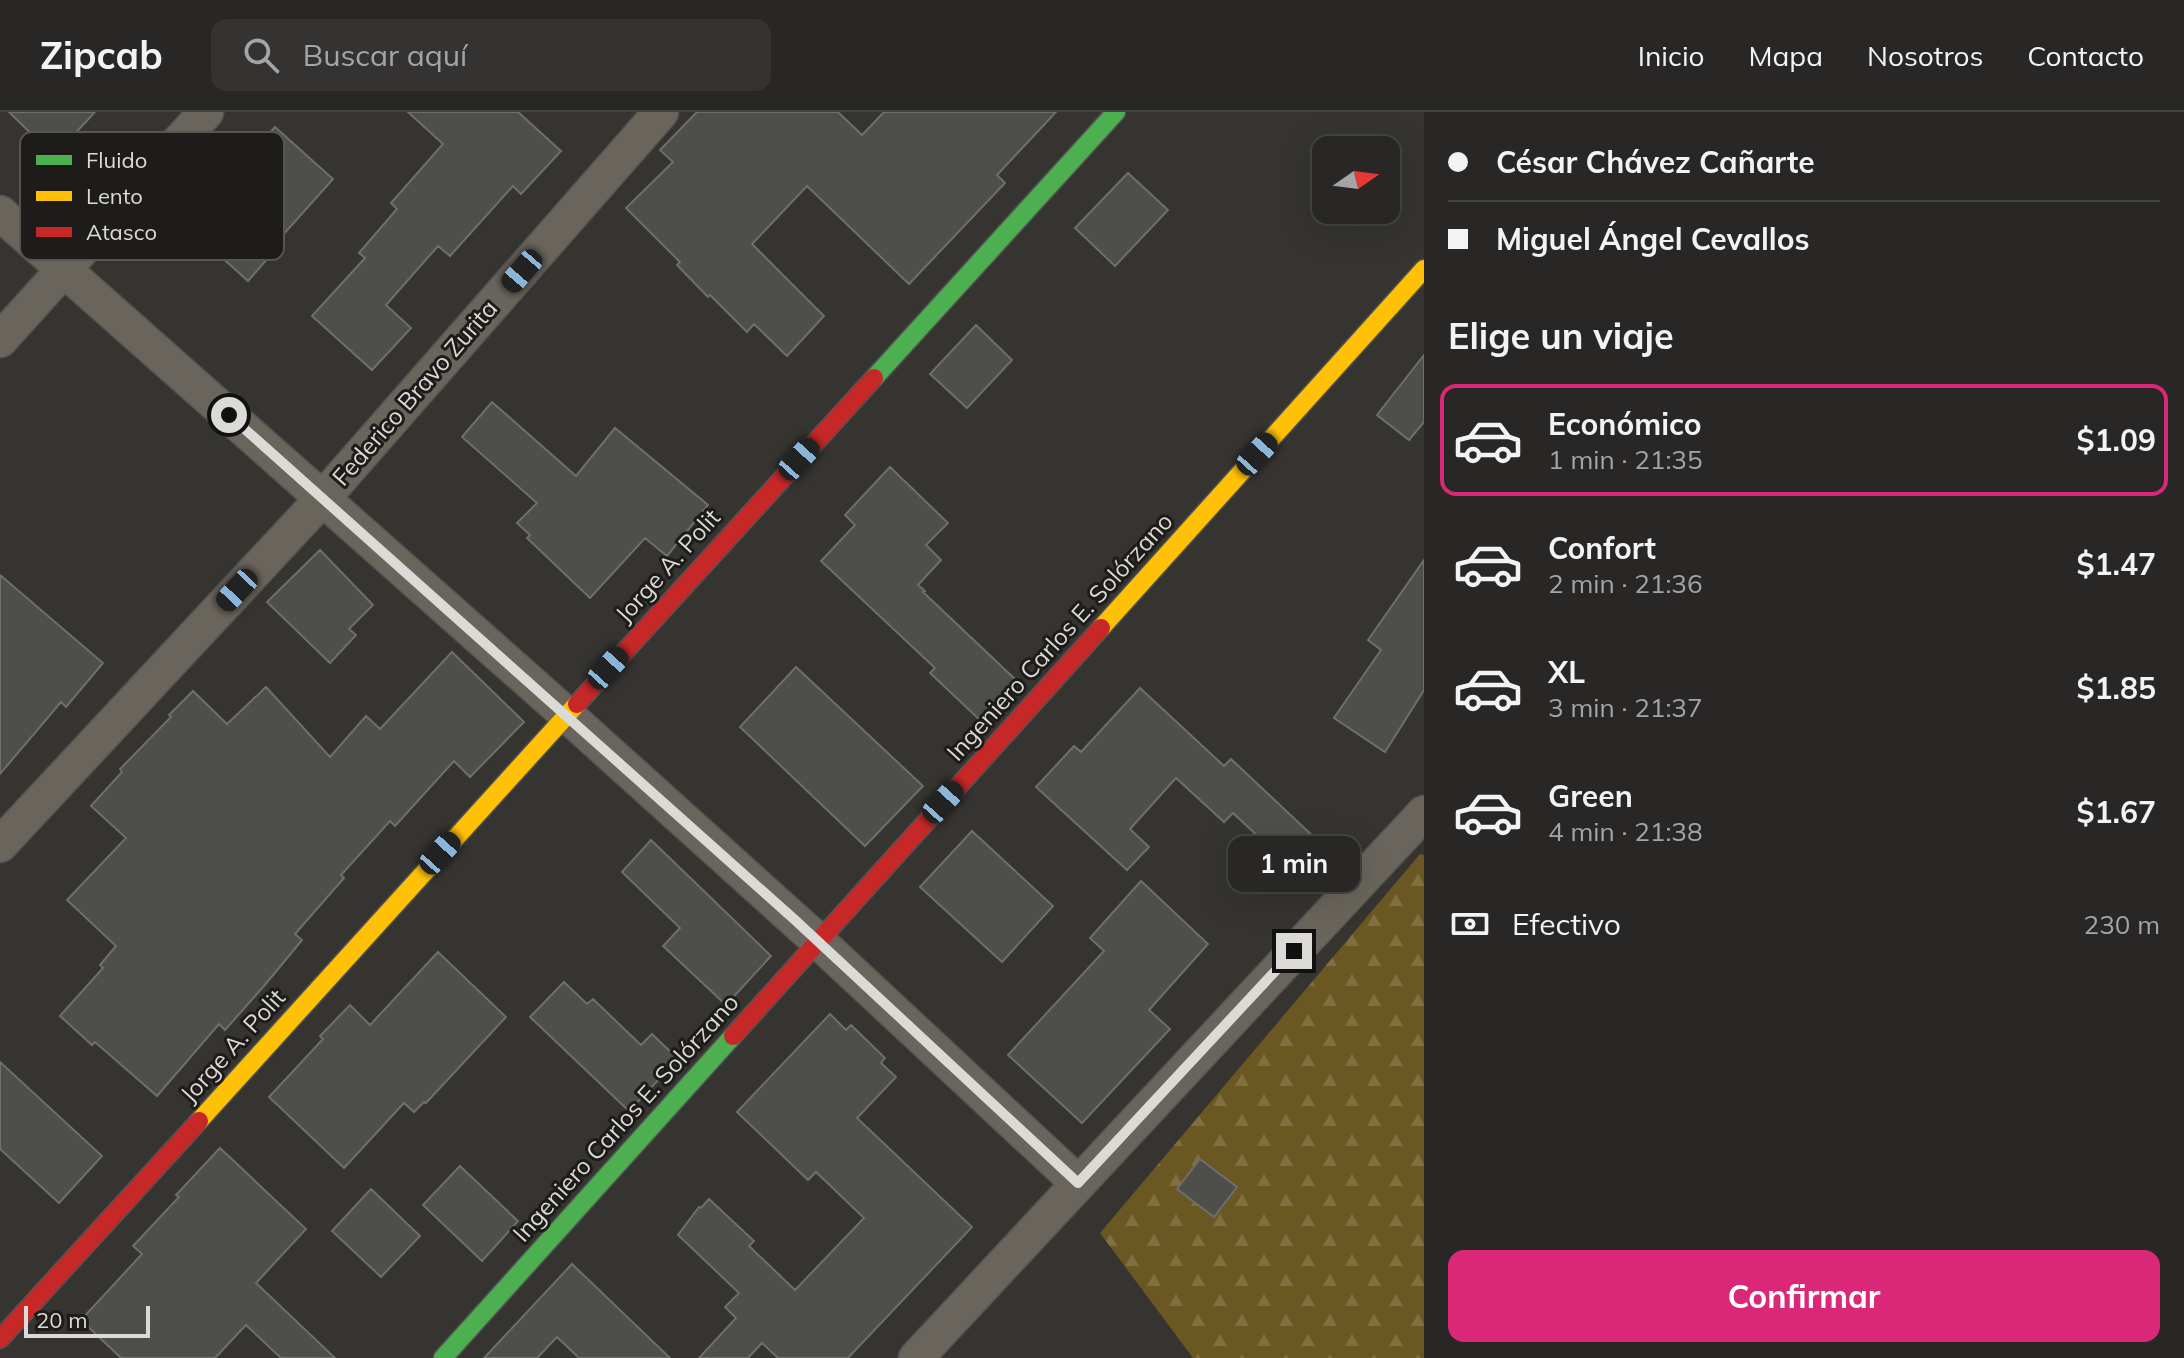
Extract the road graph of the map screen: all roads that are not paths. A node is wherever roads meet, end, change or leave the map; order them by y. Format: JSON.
{"nodes":[{"id":1,"x":206,"y":112,"type":"edge"},
{"id":2,"x":661,"y":112,"type":"edge"},
{"id":3,"x":1116,"y":112,"type":"edge"},
{"id":4,"x":188,"y":132,"type":"edge"},
{"id":5,"x":0,"y":213,"type":"edge"},
{"id":6,"x":20,"y":231,"type":"edge"},
{"id":7,"x":53,"y":260,"type":"edge"},
{"id":8,"x":73,"y":260,"type":"edge"},
{"id":9,"x":1424,"y":269,"type":"edge"},
{"id":10,"x":64,"y":270,"type":"junction"},
{"id":11,"x":0,"y":340,"type":"edge"},
{"id":12,"x":323,"y":498,"type":"junction"},
{"id":13,"x":566,"y":714,"type":"junction"},
{"id":14,"x":1424,"y":813,"type":"edge"},
{"id":15,"x":0,"y":845,"type":"edge"},
{"id":16,"x":818,"y":941,"type":"junction"},
{"id":17,"x":1078,"y":1183,"type":"junction"},
{"id":18,"x":0,"y":1341,"type":"edge"},
{"id":19,"x":18,"y":1358,"type":"edge"},
{"id":20,"x":443,"y":1358,"type":"edge"},
{"id":21,"x":916,"y":1358,"type":"edge"}],
"edges":[{"from":1,"to":4,"type":"street"},
{"from":2,"to":12,"type":"street","name":"Federico Bravo Zurita"},
{"from":3,"to":13,"type":"street","name":"Jorge A. Polit"},
{"from":5,"to":6,"type":"street"},
{"from":7,"to":10,"type":"street"},
{"from":8,"to":10,"type":"street"},
{"from":9,"to":16,"type":"street","name":"Ingeniero Carlos E. Solórzano"},
{"from":10,"to":11,"type":"street"},
{"from":10,"to":12,"type":"street"},
{"from":12,"to":13,"type":"street"},
{"from":12,"to":15,"type":"street","name":"Federico Bravo Zurita"},
{"from":13,"to":16,"type":"street"},
{"from":13,"to":18,"type":"street","name":"Jorge A. Polit"},
{"from":14,"to":17,"type":"street"},
{"from":16,"to":17,"type":"street"},
{"from":16,"to":20,"type":"street","name":"Ingeniero Carlos E. Solórzano"},
{"from":17,"to":21,"type":"street"},
{"from":18,"to":19,"type":"street"}]}
